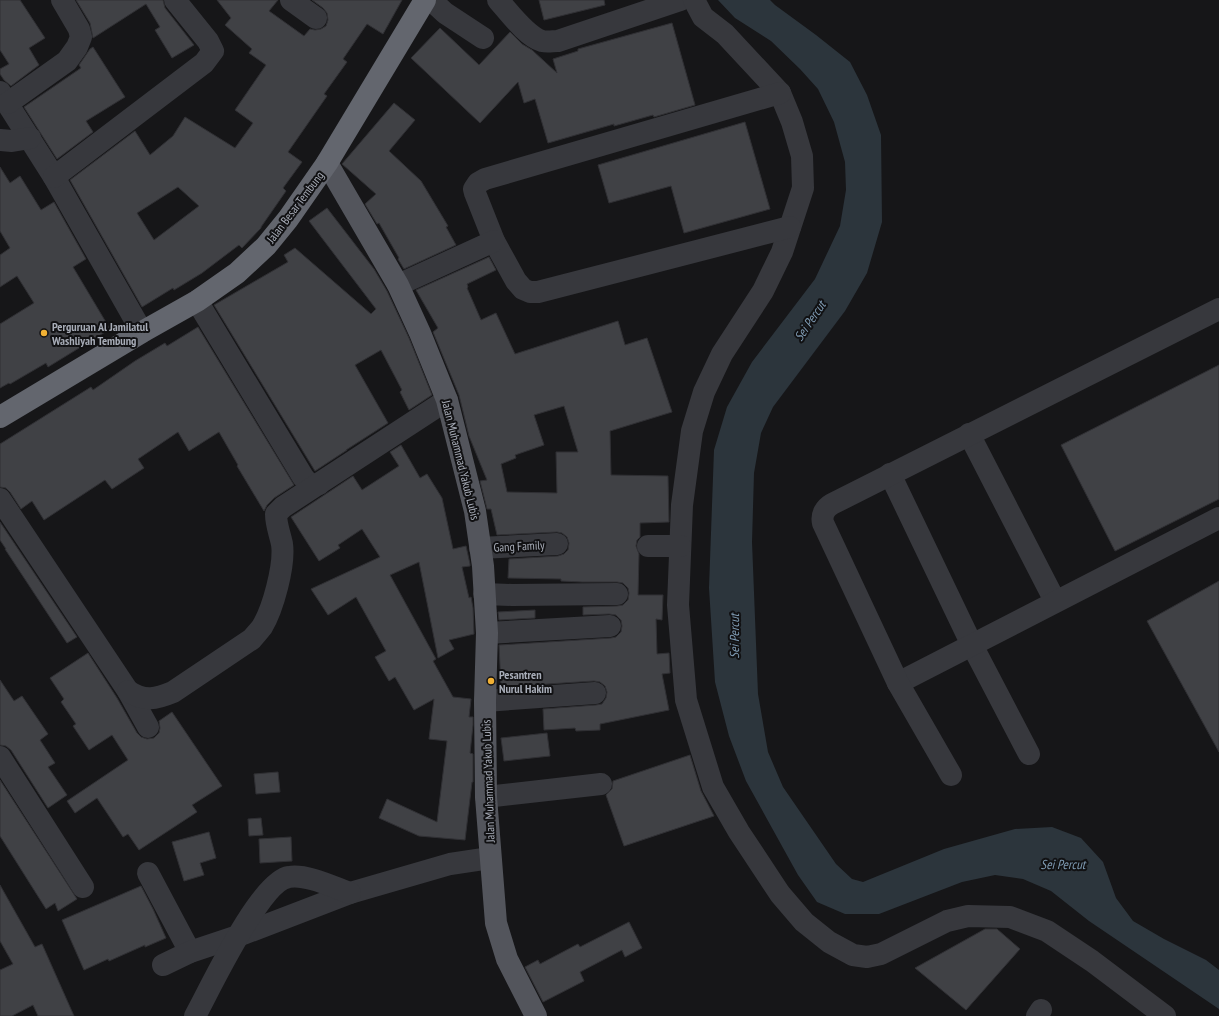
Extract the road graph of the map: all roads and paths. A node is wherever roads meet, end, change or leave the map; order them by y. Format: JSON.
{"nodes":[{"id":1,"x":62,"y":0,"type":"edge"},
{"id":2,"x":174,"y":0,"type":"edge"},
{"id":3,"x":291,"y":0,"type":"edge"},
{"id":4,"x":425,"y":0,"type":"edge"},
{"id":5,"x":431,"y":0,"type":"edge"},
{"id":6,"x":498,"y":0,"type":"edge"},
{"id":7,"x":680,"y":0,"type":"edge"},
{"id":8,"x":694,"y":0,"type":"edge"},
{"id":9,"x":316,"y":18,"type":"dead end"},
{"id":10,"x":483,"y":38,"type":"dead end"},
{"id":11,"x":780,"y":93,"type":"junction"},
{"id":12,"x":4,"y":98,"type":"edge"},
{"id":13,"x":30,"y":138,"type":"junction"},
{"id":14,"x":0,"y":140,"type":"edge"},
{"id":15,"x":327,"y":163,"type":"junction"},
{"id":16,"x":54,"y":177,"type":"junction"},
{"id":17,"x":790,"y":227,"type":"junction"},
{"id":18,"x":494,"y":240,"type":"junction"},
{"id":19,"x":398,"y":285,"type":"junction"},
{"id":20,"x":197,"y":301,"type":"junction"},
{"id":21,"x":1219,"y":308,"type":"edge"},
{"id":22,"x":142,"y":332,"type":"junction"},
{"id":23,"x":447,"y":400,"type":"junction"},
{"id":24,"x":0,"y":417,"type":"edge"},
{"id":25,"x":969,"y":434,"type":"junction"},
{"id":26,"x":890,"y":474,"type":"junction"},
{"id":27,"x":319,"y":484,"type":"junction"},
{"id":28,"x":0,"y":499,"type":"edge"},
{"id":29,"x":1219,"y":518,"type":"edge"},
{"id":30,"x":557,"y":544,"type":"dead end"},
{"id":31,"x":648,"y":546,"type":"dead end"},
{"id":32,"x":680,"y":546,"type":"junction"},
{"id":33,"x":480,"y":548,"type":"junction"},
{"id":34,"x":484,"y":594,"type":"junction"},
{"id":35,"x":617,"y":594,"type":"dead end"},
{"id":36,"x":1056,"y":601,"type":"junction"},
{"id":37,"x":610,"y":626,"type":"dead end"},
{"id":38,"x":487,"y":633,"type":"junction"},
{"id":39,"x":972,"y":644,"type":"junction"},
{"id":40,"x":898,"y":683,"type":"junction"},
{"id":41,"x":128,"y":691,"type":"junction"},
{"id":42,"x":595,"y":693,"type":"dead end"},
{"id":43,"x":485,"y":701,"type":"junction"},
{"id":44,"x":148,"y":727,"type":"dead end"},
{"id":45,"x":1029,"y":754,"type":"dead end"},
{"id":46,"x":0,"y":757,"type":"edge"},
{"id":47,"x":951,"y":775,"type":"dead end"},
{"id":48,"x":601,"y":784,"type":"dead end"},
{"id":49,"x":486,"y":798,"type":"junction"},
{"id":50,"x":490,"y":858,"type":"junction"},
{"id":51,"x":148,"y":873,"type":"dead end"},
{"id":52,"x":83,"y":886,"type":"dead end"},
{"id":53,"x":350,"y":893,"type":"junction"},
{"id":54,"x":238,"y":936,"type":"junction"},
{"id":55,"x":190,"y":952,"type":"junction"},
{"id":56,"x":163,"y":965,"type":"dead end"},
{"id":57,"x":195,"y":1016,"type":"edge"},
{"id":58,"x":536,"y":1016,"type":"edge"},
{"id":59,"x":1165,"y":1016,"type":"edge"}],
"edges":[{"from":1,"to":12,"type":"street"},
{"from":2,"to":16,"type":"street"},
{"from":3,"to":9,"type":"street"},
{"from":4,"to":15,"type":"highway","name":"Jalan Besar Tembung"},
{"from":5,"to":10,"type":"street"},
{"from":6,"to":7,"type":"street"},
{"from":8,"to":11,"type":"street"},
{"from":11,"to":17,"type":"street"},
{"from":11,"to":18,"type":"street"},
{"from":12,"to":13,"type":"street"},
{"from":13,"to":14,"type":"street"},
{"from":13,"to":16,"type":"street"},
{"from":15,"to":19,"type":"main road","name":"Jalan Muhammad Yakub Lubis"},
{"from":15,"to":20,"type":"highway","name":"Jalan Besar Tembung"},
{"from":16,"to":22,"type":"street"},
{"from":17,"to":18,"type":"street"},
{"from":17,"to":32,"type":"street"},
{"from":18,"to":19,"type":"street"},
{"from":19,"to":23,"type":"main road","name":"Jalan Muhammad Yakub Lubis"},
{"from":20,"to":22,"type":"highway","name":"Jalan Besar Tembung"},
{"from":20,"to":27,"type":"street"},
{"from":21,"to":25,"type":"street"},
{"from":22,"to":24,"type":"highway","name":"Jalan Besar Tembung"},
{"from":23,"to":27,"type":"street"},
{"from":23,"to":33,"type":"main road","name":"Jalan Muhammad Yakub Lubis"},
{"from":25,"to":26,"type":"street"},
{"from":25,"to":36,"type":"street"},
{"from":26,"to":39,"type":"street"},
{"from":26,"to":40,"type":"street"},
{"from":27,"to":41,"type":"street"},
{"from":28,"to":41,"type":"street"},
{"from":29,"to":36,"type":"street"},
{"from":30,"to":33,"type":"street","name":"Gang Family"},
{"from":31,"to":32,"type":"street"},
{"from":32,"to":59,"type":"street"},
{"from":33,"to":34,"type":"main road","name":"Jalan Muhammad Yakub Lubis"},
{"from":34,"to":35,"type":"street"},
{"from":34,"to":38,"type":"main road","name":"Jalan Muhammad Yakub Lubis"},
{"from":36,"to":39,"type":"street"},
{"from":37,"to":38,"type":"street"},
{"from":38,"to":43,"type":"main road","name":"Jalan Muhammad Yakub Lubis"},
{"from":39,"to":40,"type":"street"},
{"from":39,"to":45,"type":"street"},
{"from":40,"to":47,"type":"street"},
{"from":41,"to":44,"type":"street"},
{"from":42,"to":43,"type":"street"},
{"from":43,"to":49,"type":"main road","name":"Jalan Muhammad Yakub Lubis"},
{"from":46,"to":52,"type":"street"},
{"from":48,"to":49,"type":"street"},
{"from":49,"to":50,"type":"main road","name":"Jalan Muhammad Yakub Lubis"},
{"from":50,"to":53,"type":"street"},
{"from":50,"to":58,"type":"main road","name":"Jalan Muhammad Yakub Lubis"},
{"from":51,"to":55,"type":"street"},
{"from":53,"to":54,"type":"street"},
{"from":53,"to":54,"type":"street"},
{"from":54,"to":55,"type":"street"},
{"from":54,"to":57,"type":"street"},
{"from":55,"to":56,"type":"street"}]}
